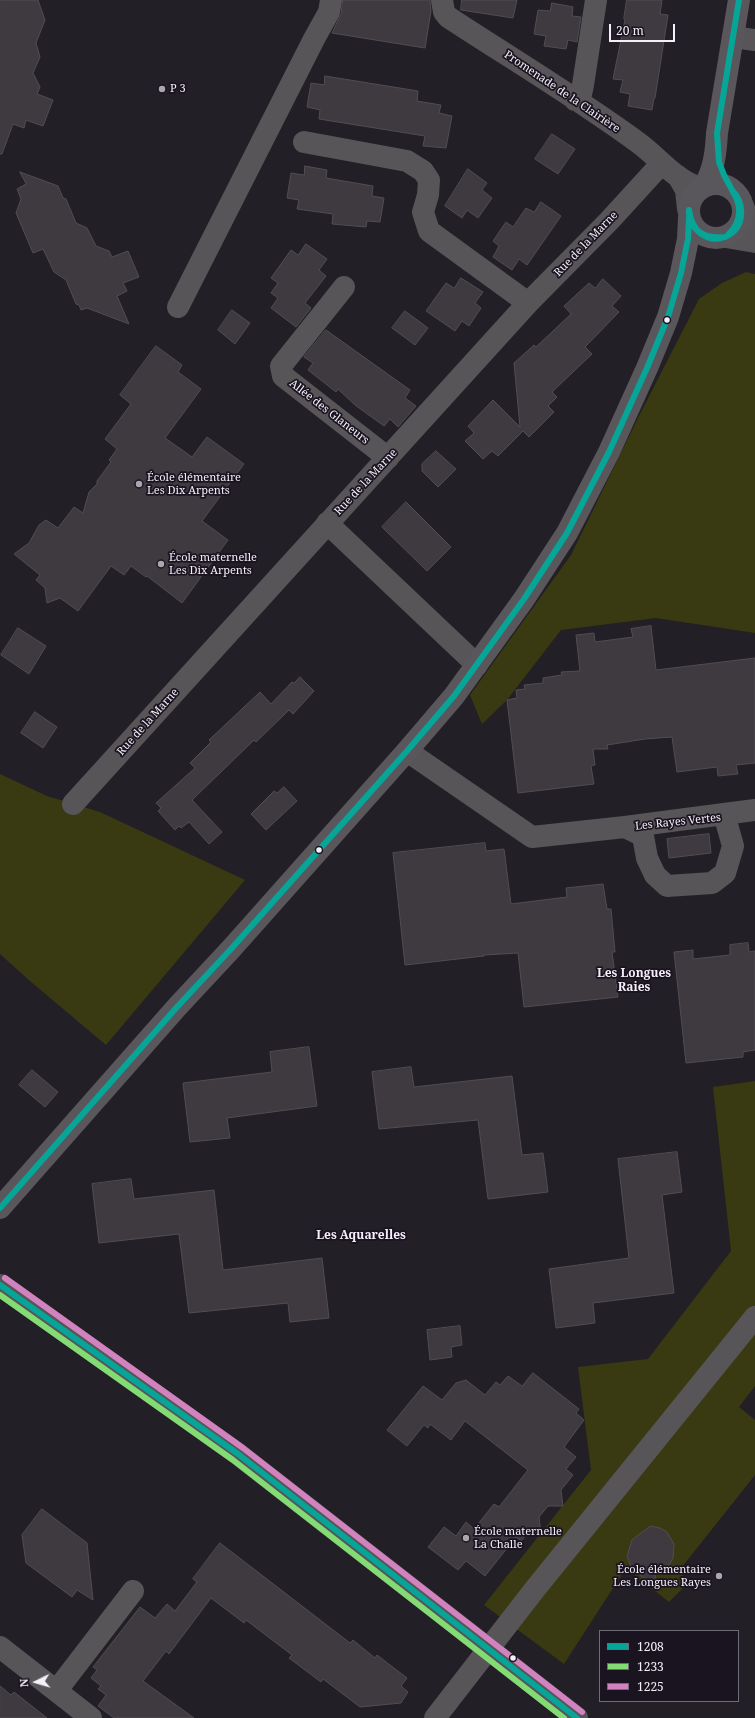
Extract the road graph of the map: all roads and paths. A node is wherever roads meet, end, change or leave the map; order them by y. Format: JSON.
{"nodes":[{"id":1,"x":331,"y":0,"type":"edge"},
{"id":2,"x":596,"y":0,"type":"edge"},
{"id":3,"x":739,"y":0,"type":"edge"},
{"id":4,"x":443,"y":6,"type":"edge"},
{"id":5,"x":732,"y":37,"type":"junction"},
{"id":6,"x":755,"y":40,"type":"edge"},
{"id":7,"x":575,"y":100,"type":"junction"},
{"id":8,"x":304,"y":142,"type":"dead end"},
{"id":9,"x":716,"y":151,"type":"junction"},
{"id":10,"x":670,"y":170,"type":"junction"},
{"id":11,"x":702,"y":187,"type":"junction"},
{"id":12,"x":737,"y":197,"type":"junction"},
{"id":13,"x":689,"y":213,"type":"junction"},
{"id":14,"x":755,"y":235,"type":"edge"},
{"id":15,"x":720,"y":238,"type":"junction"},
{"id":16,"x":755,"y":242,"type":"edge"},
{"id":17,"x":681,"y":273,"type":"junction"},
{"id":18,"x":344,"y":287,"type":"dead end"},
{"id":19,"x":528,"y":303,"type":"junction"},
{"id":20,"x":178,"y":307,"type":"dead end"},
{"id":21,"x":388,"y":458,"type":"junction"},
{"id":22,"x":328,"y":524,"type":"junction"},
{"id":23,"x":477,"y":665,"type":"junction"},
{"id":24,"x":407,"y":751,"type":"junction"},
{"id":25,"x":73,"y":804,"type":"dead end"},
{"id":26,"x":755,"y":810,"type":"edge"},
{"id":27,"x":724,"y":814,"type":"junction"},
{"id":28,"x":624,"y":827,"type":"junction"},
{"id":29,"x":0,"y":1208,"type":"edge"},
{"id":30,"x":0,"y":1285,"type":"edge"},
{"id":31,"x":755,"y":1317,"type":"edge"},
{"id":32,"x":133,"y":1591,"type":"dead end"},
{"id":33,"x":0,"y":1647,"type":"edge"},
{"id":34,"x":57,"y":1690,"type":"junction"},
{"id":35,"x":91,"y":1718,"type":"edge"},
{"id":36,"x":435,"y":1718,"type":"edge"},
{"id":37,"x":577,"y":1718,"type":"edge"}],
"edges":[{"from":1,"to":20,"type":"street"},
{"from":2,"to":7,"type":"street"},
{"from":3,"to":5,"type":"street"},
{"from":4,"to":7,"type":"street","name":"Promenade de la Clairière"},
{"from":5,"to":6,"type":"street"},
{"from":5,"to":9,"type":"street"},
{"from":7,"to":10,"type":"street","name":"Promenade de la Clairière"},
{"from":8,"to":19,"type":"street"},
{"from":9,"to":11,"type":"street"},
{"from":9,"to":12,"type":"street"},
{"from":10,"to":11,"type":"street","name":"Promenade de la Clairière"},
{"from":10,"to":13,"type":"street","name":"Promenade de la Clairière"},
{"from":10,"to":19,"type":"street","name":"Rue de la Marne"},
{"from":11,"to":12,"type":"street"},
{"from":11,"to":13,"type":"street"},
{"from":12,"to":14,"type":"street"},
{"from":12,"to":15,"type":"street"},
{"from":13,"to":15,"type":"street"},
{"from":13,"to":17,"type":"street"},
{"from":15,"to":16,"type":"street"},
{"from":15,"to":17,"type":"street"},
{"from":17,"to":23,"type":"street"},
{"from":18,"to":21,"type":"street","name":"Allée des Glaneurs"},
{"from":19,"to":21,"type":"street","name":"Rue de la Marne"},
{"from":21,"to":22,"type":"street","name":"Rue de la Marne"},
{"from":22,"to":23,"type":"street"},
{"from":22,"to":25,"type":"street","name":"Rue de la Marne"},
{"from":23,"to":24,"type":"street"},
{"from":24,"to":28,"type":"street","name":"Les Rayes Vertes"},
{"from":24,"to":29,"type":"street"},
{"from":26,"to":27,"type":"street"},
{"from":27,"to":28,"type":"street","name":"Les Rayes Vertes"},
{"from":27,"to":28,"type":"street","name":"Les Rayes Vertes"},
{"from":30,"to":37,"type":"street"},
{"from":31,"to":36,"type":"street"},
{"from":32,"to":34,"type":"street"},
{"from":33,"to":34,"type":"street"},
{"from":34,"to":35,"type":"street"}]}
